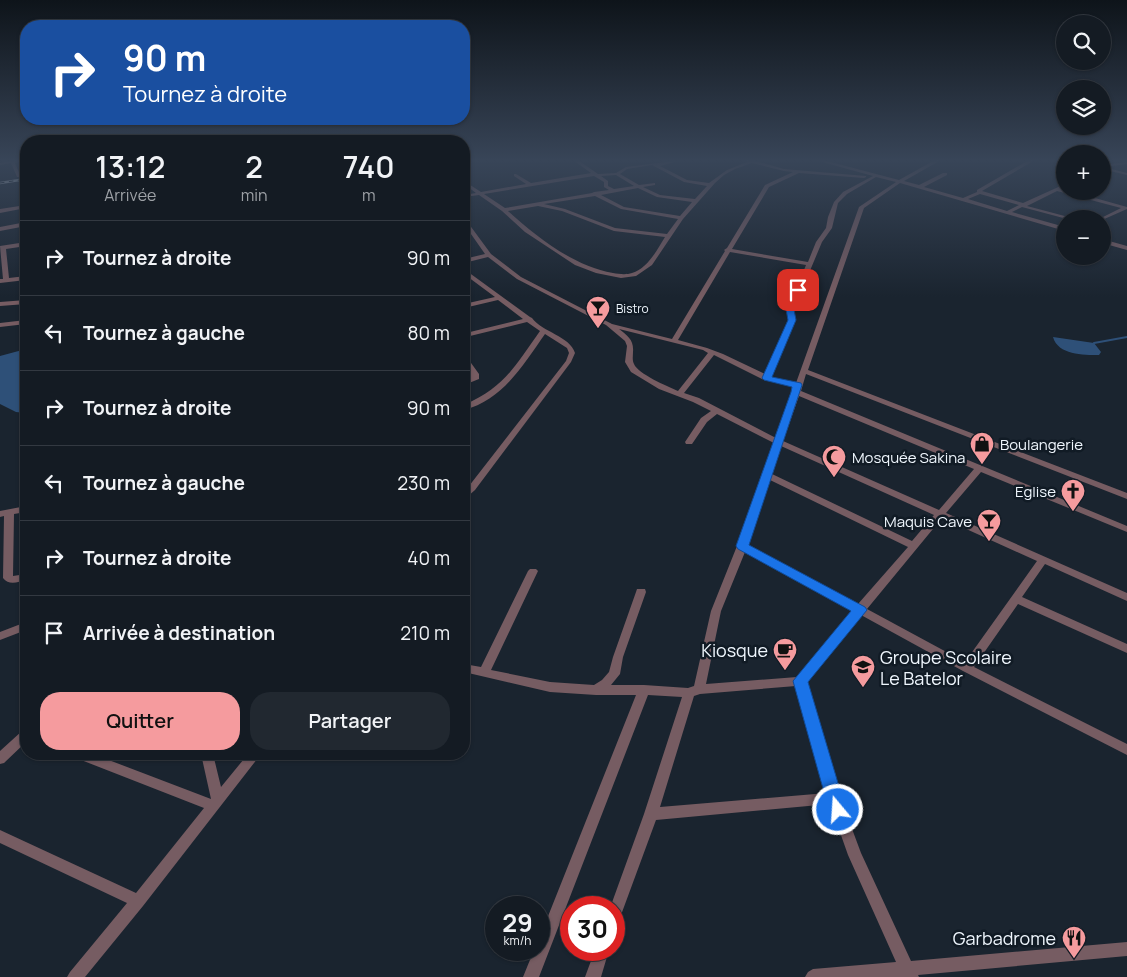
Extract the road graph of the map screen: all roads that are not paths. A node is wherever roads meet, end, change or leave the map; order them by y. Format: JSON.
{"nodes":[{"id":1,"x":497,"y":206,"type":"edge"},
{"id":2,"x":527,"y":206,"type":"edge"},
{"id":3,"x":542,"y":206,"type":"edge"},
{"id":4,"x":618,"y":206,"type":"edge"},
{"id":5,"x":692,"y":206,"type":"edge"},
{"id":6,"x":754,"y":206,"type":"edge"},
{"id":7,"x":835,"y":206,"type":"edge"},
{"id":8,"x":863,"y":206,"type":"edge"},
{"id":9,"x":986,"y":206,"type":"edge"},
{"id":10,"x":1023,"y":206,"type":"edge"},
{"id":11,"x":1026,"y":206,"type":"edge"},
{"id":12,"x":20,"y":208,"type":"edge"},
{"id":13,"x":1126,"y":208,"type":"edge"},
{"id":14,"x":504,"y":210,"type":"junction"},
{"id":15,"x":0,"y":211,"type":"edge"},
{"id":16,"x":1008,"y":212,"type":"junction"},
{"id":17,"x":1056,"y":214,"type":"edge"},
{"id":18,"x":1111,"y":215,"type":"edge"},
{"id":19,"x":681,"y":218,"type":"junction"},
{"id":20,"x":20,"y":225,"type":"edge"},
{"id":21,"x":1056,"y":226,"type":"edge"},
{"id":22,"x":0,"y":229,"type":"edge"},
{"id":23,"x":470,"y":229,"type":"edge"},
{"id":24,"x":669,"y":236,"type":"junction"},
{"id":25,"x":1111,"y":244,"type":"edge"},
{"id":26,"x":20,"y":245,"type":"edge"},
{"id":27,"x":2,"y":248,"type":"edge"},
{"id":28,"x":1127,"y":248,"type":"edge"},
{"id":29,"x":727,"y":250,"type":"junction"},
{"id":30,"x":489,"y":256,"type":"junction"},
{"id":31,"x":470,"y":260,"type":"edge"},
{"id":32,"x":2,"y":262,"type":"edge"},
{"id":33,"x":810,"y":264,"type":"junction"},
{"id":34,"x":470,"y":276,"type":"edge"},
{"id":35,"x":20,"y":279,"type":"edge"},
{"id":36,"x":475,"y":280,"type":"junction"},
{"id":37,"x":3,"y":281,"type":"edge"},
{"id":38,"x":470,"y":281,"type":"edge"},
{"id":39,"x":498,"y":298,"type":"junction"},
{"id":40,"x":20,"y":302,"type":"edge"},
{"id":41,"x":0,"y":304,"type":"edge"},
{"id":42,"x":470,"y":305,"type":"edge"},
{"id":43,"x":530,"y":319,"type":"junction"},
{"id":44,"x":20,"y":323,"type":"edge"},
{"id":45,"x":608,"y":324,"type":"junction"},
{"id":46,"x":2,"y":325,"type":"edge"},
{"id":47,"x":544,"y":331,"type":"junction"},
{"id":48,"x":470,"y":334,"type":"edge"},
{"id":49,"x":674,"y":341,"type":"junction"},
{"id":50,"x":712,"y":352,"type":"junction"},
{"id":51,"x":470,"y":366,"type":"edge"},
{"id":52,"x":804,"y":371,"type":"junction"},
{"id":53,"x":767,"y":378,"type":"junction"},
{"id":54,"x":470,"y":381,"type":"edge"},
{"id":55,"x":797,"y":388,"type":"junction"},
{"id":56,"x":679,"y":394,"type":"junction"},
{"id":57,"x":470,"y":405,"type":"edge"},
{"id":58,"x":715,"y":410,"type":"junction"},
{"id":59,"x":689,"y":442,"type":"dead end"},
{"id":60,"x":778,"y":442,"type":"junction"},
{"id":61,"x":979,"y":468,"type":"junction"},
{"id":62,"x":766,"y":475,"type":"junction"},
{"id":63,"x":470,"y":490,"type":"edge"},
{"id":64,"x":1127,"y":496,"type":"edge"},
{"id":65,"x":20,"y":510,"type":"edge"},
{"id":66,"x":5,"y":513,"type":"edge"},
{"id":67,"x":941,"y":514,"type":"junction"},
{"id":68,"x":1127,"y":529,"type":"edge"},
{"id":69,"x":742,"y":546,"type":"junction"},
{"id":70,"x":914,"y":546,"type":"junction"},
{"id":71,"x":1043,"y":560,"type":"junction"},
{"id":72,"x":534,"y":571,"type":"dead end"},
{"id":73,"x":20,"y":579,"type":"edge"},
{"id":74,"x":641,"y":592,"type":"dead end"},
{"id":75,"x":1127,"y":597,"type":"edge"},
{"id":76,"x":1016,"y":599,"type":"junction"},
{"id":77,"x":860,"y":610,"type":"junction"},
{"id":78,"x":20,"y":628,"type":"edge"},
{"id":79,"x":0,"y":636,"type":"edge"},
{"id":80,"x":1127,"y":649,"type":"edge"},
{"id":81,"x":967,"y":668,"type":"junction"},
{"id":82,"x":470,"y":670,"type":"edge"},
{"id":83,"x":484,"y":673,"type":"junction"},
{"id":84,"x":800,"y":681,"type":"junction"},
{"id":85,"x":596,"y":690,"type":"junction"},
{"id":86,"x":644,"y":690,"type":"junction"},
{"id":87,"x":694,"y":691,"type":"junction"},
{"id":88,"x":20,"y":741,"type":"edge"},
{"id":89,"x":1127,"y":750,"type":"edge"},
{"id":90,"x":0,"y":759,"type":"edge"},
{"id":91,"x":96,"y":760,"type":"edge"},
{"id":92,"x":208,"y":760,"type":"edge"},
{"id":93,"x":250,"y":760,"type":"edge"},
{"id":94,"x":834,"y":798,"type":"junction"},
{"id":95,"x":216,"y":804,"type":"junction"},
{"id":96,"x":651,"y":814,"type":"junction"},
{"id":97,"x":0,"y":836,"type":"edge"},
{"id":98,"x":621,"y":896,"type":"edge"},
{"id":99,"x":138,"y":901,"type":"junction"},
{"id":100,"x":1127,"y":949,"type":"edge"},
{"id":101,"x":598,"y":961,"type":"edge"},
{"id":102,"x":910,"y":973,"type":"edge"},
{"id":103,"x":75,"y":977,"type":"edge"},
{"id":104,"x":530,"y":977,"type":"edge"},
{"id":105,"x":593,"y":977,"type":"edge"},
{"id":106,"x":813,"y":977,"type":"edge"}],
"edges":[{"from":1,"to":14,"type":"street"},
{"from":2,"to":14,"type":"street"},
{"from":3,"to":24,"type":"street"},
{"from":4,"to":19,"type":"street"},
{"from":5,"to":19,"type":"street"},
{"from":6,"to":29,"type":"street"},
{"from":7,"to":33,"type":"street"},
{"from":8,"to":52,"type":"street"},
{"from":9,"to":16,"type":"street"},
{"from":10,"to":16,"type":"street"},
{"from":11,"to":17,"type":"street"},
{"from":12,"to":15,"type":"street"},
{"from":13,"to":18,"type":"street"},
{"from":14,"to":24,"type":"street"},
{"from":16,"to":21,"type":"street"},
{"from":19,"to":24,"type":"street"},
{"from":20,"to":22,"type":"street"},
{"from":23,"to":30,"type":"street"},
{"from":25,"to":28,"type":"street"},
{"from":26,"to":27,"type":"street"},
{"from":27,"to":32,"type":"street"},
{"from":29,"to":33,"type":"street"},
{"from":29,"to":49,"type":"street"},
{"from":30,"to":31,"type":"street"},
{"from":30,"to":45,"type":"street"},
{"from":32,"to":37,"type":"street"},
{"from":33,"to":53,"type":"street"},
{"from":34,"to":36,"type":"street"},
{"from":35,"to":37,"type":"street"},
{"from":36,"to":38,"type":"street"},
{"from":36,"to":39,"type":"street"},
{"from":39,"to":42,"type":"street"},
{"from":39,"to":43,"type":"street"},
{"from":40,"to":41,"type":"street"},
{"from":43,"to":47,"type":"street"},
{"from":43,"to":48,"type":"street"},
{"from":44,"to":46,"type":"street"},
{"from":45,"to":49,"type":"street"},
{"from":45,"to":56,"type":"street"},
{"from":47,"to":57,"type":"street"},
{"from":47,"to":63,"type":"street"},
{"from":49,"to":50,"type":"street"},
{"from":50,"to":53,"type":"street"},
{"from":50,"to":56,"type":"street"},
{"from":51,"to":54,"type":"street"},
{"from":52,"to":55,"type":"street"},
{"from":52,"to":64,"type":"street"},
{"from":53,"to":55,"type":"street"},
{"from":55,"to":60,"type":"street"},
{"from":55,"to":61,"type":"street"},
{"from":56,"to":58,"type":"street"},
{"from":58,"to":59,"type":"street"},
{"from":58,"to":60,"type":"street"},
{"from":60,"to":62,"type":"street"},
{"from":60,"to":67,"type":"street"},
{"from":61,"to":67,"type":"street"},
{"from":61,"to":68,"type":"street"},
{"from":62,"to":69,"type":"street"},
{"from":62,"to":70,"type":"street"},
{"from":65,"to":66,"type":"street"},
{"from":66,"to":73,"type":"street"},
{"from":67,"to":70,"type":"street"},
{"from":67,"to":71,"type":"street"},
{"from":69,"to":77,"type":"street"},
{"from":69,"to":87,"type":"street"},
{"from":70,"to":77,"type":"street"},
{"from":71,"to":75,"type":"street"},
{"from":71,"to":76,"type":"street"},
{"from":72,"to":83,"type":"street"},
{"from":74,"to":85,"type":"street"},
{"from":76,"to":80,"type":"street"},
{"from":76,"to":81,"type":"street"},
{"from":77,"to":81,"type":"street"},
{"from":77,"to":84,"type":"street"},
{"from":78,"to":79,"type":"street"},
{"from":81,"to":89,"type":"street"},
{"from":82,"to":83,"type":"street"},
{"from":83,"to":85,"type":"street"},
{"from":84,"to":87,"type":"street"},
{"from":84,"to":94,"type":"street"},
{"from":85,"to":86,"type":"street"},
{"from":86,"to":87,"type":"street"},
{"from":86,"to":104,"type":"street"},
{"from":87,"to":96,"type":"street"},
{"from":88,"to":90,"type":"street"},
{"from":91,"to":95,"type":"street"},
{"from":92,"to":95,"type":"street"},
{"from":93,"to":95,"type":"street"},
{"from":94,"to":96,"type":"street"},
{"from":94,"to":102,"type":"street"},
{"from":95,"to":99,"type":"street"},
{"from":96,"to":98,"type":"street"},
{"from":97,"to":99,"type":"street"},
{"from":99,"to":103,"type":"street"},
{"from":100,"to":102,"type":"street"},
{"from":101,"to":105,"type":"street"},
{"from":102,"to":106,"type":"street"}]}
